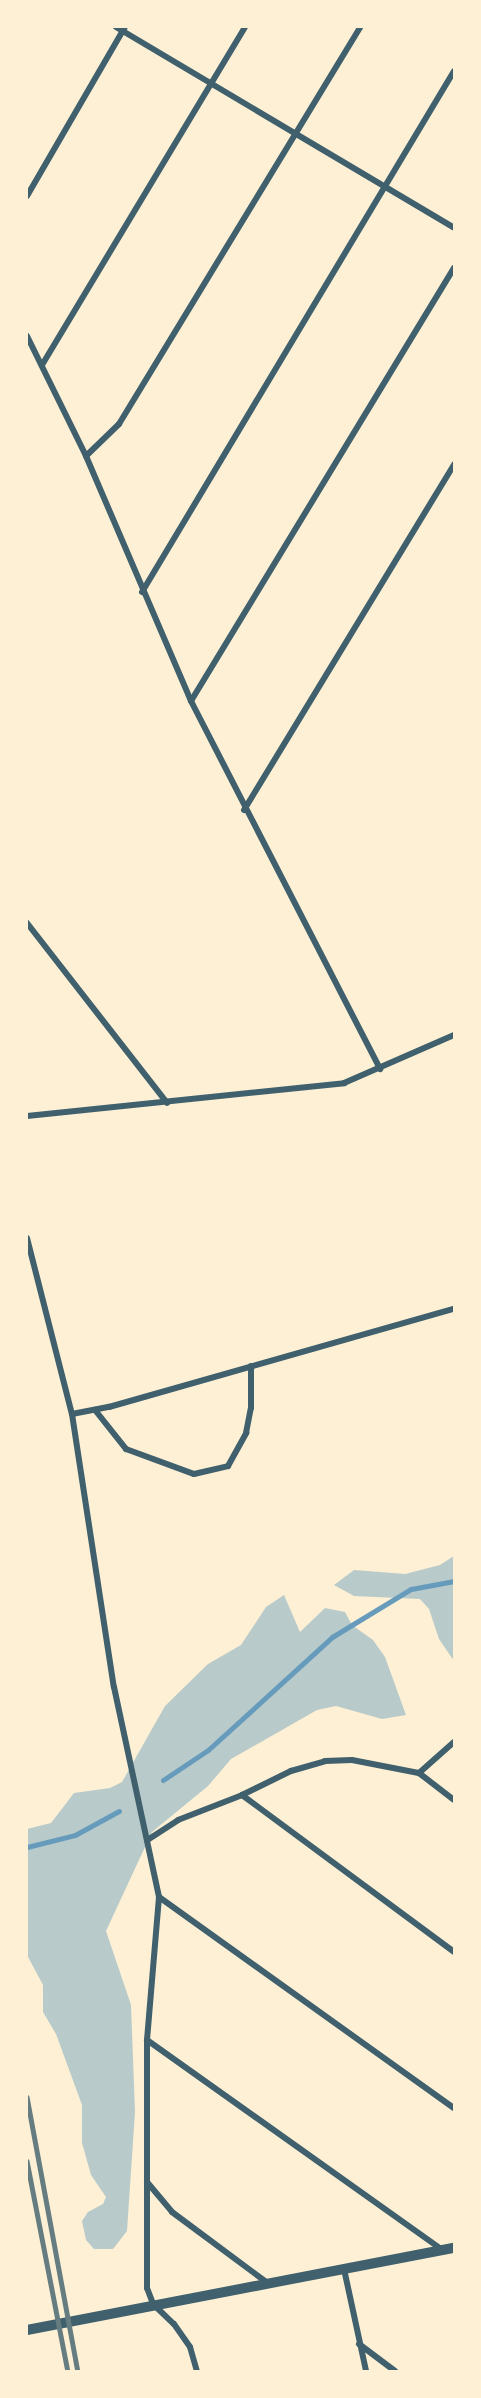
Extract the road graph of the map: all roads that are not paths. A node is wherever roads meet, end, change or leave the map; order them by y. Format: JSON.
{"nodes":[{"id":1,"x":116,"y":27,"type":"edge"},
{"id":2,"x":245,"y":27,"type":"edge"},
{"id":3,"x":360,"y":27,"type":"edge"},
{"id":4,"x":124,"y":29,"type":"edge"},
{"id":5,"x":454,"y":71,"type":"edge"},
{"id":6,"x":211,"y":82,"type":"junction"},
{"id":7,"x":297,"y":132,"type":"junction"},
{"id":8,"x":384,"y":185,"type":"junction"},
{"id":9,"x":27,"y":196,"type":"edge"},
{"id":10,"x":454,"y":228,"type":"edge"},
{"id":11,"x":454,"y":268,"type":"edge"},
{"id":12,"x":27,"y":336,"type":"edge"},
{"id":13,"x":42,"y":365,"type":"junction"},
{"id":14,"x":86,"y":456,"type":"junction"},
{"id":15,"x":454,"y":464,"type":"edge"},
{"id":16,"x":142,"y":592,"type":"junction"},
{"id":17,"x":191,"y":701,"type":"junction"},
{"id":18,"x":244,"y":810,"type":"junction"},
{"id":19,"x":27,"y":923,"type":"edge"},
{"id":20,"x":454,"y":1035,"type":"edge"},
{"id":21,"x":380,"y":1069,"type":"junction"},
{"id":22,"x":167,"y":1103,"type":"junction"},
{"id":23,"x":27,"y":1116,"type":"edge"},
{"id":24,"x":27,"y":1238,"type":"edge"},
{"id":25,"x":454,"y":1309,"type":"edge"},
{"id":26,"x":251,"y":1366,"type":"junction"},
{"id":27,"x":95,"y":1410,"type":"junction"},
{"id":28,"x":72,"y":1414,"type":"junction"},
{"id":29,"x":454,"y":1742,"type":"edge"},
{"id":30,"x":419,"y":1773,"type":"junction"},
{"id":31,"x":242,"y":1796,"type":"junction"},
{"id":32,"x":454,"y":1800,"type":"edge"},
{"id":33,"x":149,"y":1839,"type":"junction"},
{"id":34,"x":159,"y":1897,"type":"junction"},
{"id":35,"x":454,"y":1952,"type":"edge"},
{"id":36,"x":147,"y":2040,"type":"junction"},
{"id":37,"x":454,"y":2108,"type":"edge"},
{"id":38,"x":147,"y":2182,"type":"junction"},
{"id":39,"x":454,"y":2248,"type":"edge"},
{"id":40,"x":441,"y":2249,"type":"junction"},
{"id":41,"x":344,"y":2268,"type":"junction"},
{"id":42,"x":265,"y":2281,"type":"junction"},
{"id":43,"x":153,"y":2304,"type":"junction"},
{"id":44,"x":27,"y":2330,"type":"edge"},
{"id":45,"x":359,"y":2344,"type":"junction"},
{"id":46,"x":197,"y":2371,"type":"edge"},
{"id":47,"x":366,"y":2371,"type":"edge"},
{"id":48,"x":395,"y":2371,"type":"edge"}],
"edges":[{"from":1,"to":4,"type":"street"},
{"from":2,"to":6,"type":"street"},
{"from":3,"to":7,"type":"street"},
{"from":4,"to":6,"type":"street"},
{"from":4,"to":9,"type":"street"},
{"from":5,"to":8,"type":"street"},
{"from":6,"to":7,"type":"street"},
{"from":6,"to":13,"type":"street"},
{"from":7,"to":8,"type":"street"},
{"from":7,"to":14,"type":"street"},
{"from":8,"to":10,"type":"street"},
{"from":8,"to":16,"type":"street"},
{"from":11,"to":17,"type":"street"},
{"from":12,"to":13,"type":"street"},
{"from":13,"to":14,"type":"street"},
{"from":14,"to":16,"type":"street"},
{"from":15,"to":18,"type":"street"},
{"from":16,"to":17,"type":"street"},
{"from":17,"to":18,"type":"street"},
{"from":18,"to":21,"type":"street"},
{"from":19,"to":22,"type":"street"},
{"from":20,"to":21,"type":"street"},
{"from":21,"to":22,"type":"street"},
{"from":22,"to":23,"type":"street"},
{"from":24,"to":28,"type":"street"},
{"from":25,"to":26,"type":"street"},
{"from":26,"to":27,"type":"street"},
{"from":26,"to":27,"type":"street"},
{"from":27,"to":28,"type":"street"},
{"from":28,"to":33,"type":"street"},
{"from":29,"to":30,"type":"street"},
{"from":30,"to":31,"type":"street"},
{"from":30,"to":32,"type":"street"},
{"from":31,"to":33,"type":"street"},
{"from":31,"to":35,"type":"street"},
{"from":33,"to":34,"type":"street"},
{"from":34,"to":36,"type":"street"},
{"from":34,"to":37,"type":"street"},
{"from":36,"to":38,"type":"street"},
{"from":36,"to":40,"type":"street"},
{"from":38,"to":42,"type":"street"},
{"from":38,"to":43,"type":"street"},
{"from":39,"to":40,"type":"street"},
{"from":40,"to":41,"type":"street"},
{"from":41,"to":42,"type":"street"},
{"from":41,"to":45,"type":"street"},
{"from":42,"to":43,"type":"street"},
{"from":43,"to":44,"type":"street"},
{"from":43,"to":46,"type":"street"},
{"from":45,"to":47,"type":"street"},
{"from":45,"to":48,"type":"street"}]}
